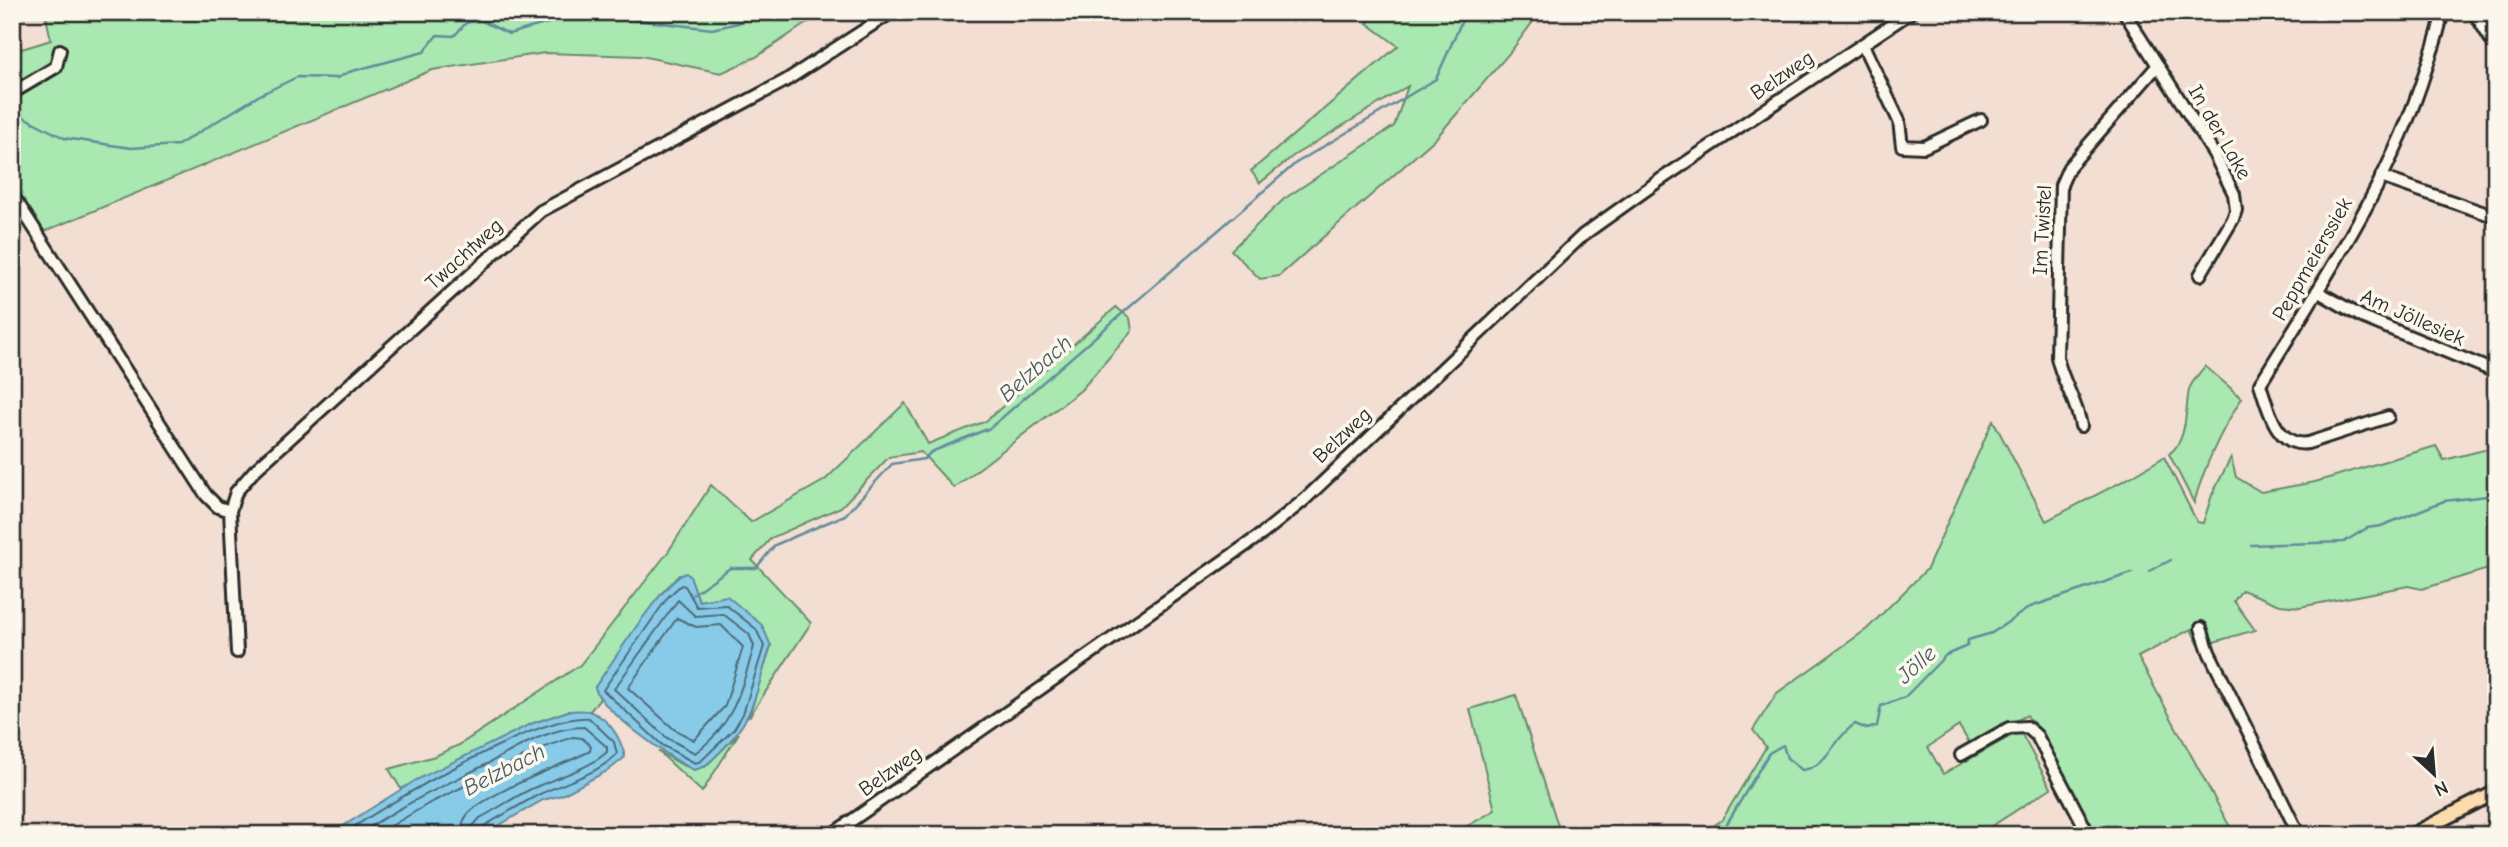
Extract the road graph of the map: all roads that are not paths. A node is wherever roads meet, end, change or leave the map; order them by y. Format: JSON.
{"nodes":[{"id":1,"x":892,"y":12,"type":"edge"},
{"id":2,"x":1911,"y":12,"type":"edge"},
{"id":3,"x":2124,"y":12,"type":"edge"},
{"id":4,"x":2442,"y":12,"type":"edge"},
{"id":5,"x":2474,"y":12,"type":"edge"},
{"id":6,"x":1863,"y":45,"type":"junction"},
{"id":7,"x":2496,"y":48,"type":"edge"},
{"id":8,"x":60,"y":50,"type":"dead end"},
{"id":9,"x":2158,"y":65,"type":"junction"},
{"id":10,"x":12,"y":93,"type":"edge"},
{"id":11,"x":1981,"y":120,"type":"dead end"},
{"id":12,"x":2381,"y":177,"type":"junction"},
{"id":13,"x":12,"y":194,"type":"edge"},
{"id":14,"x":2496,"y":217,"type":"edge"},
{"id":15,"x":2200,"y":275,"type":"dead end"},
{"id":16,"x":2317,"y":292,"type":"junction"},
{"id":17,"x":2496,"y":372,"type":"edge"},
{"id":18,"x":2364,"y":412,"type":"dead end"},
{"id":19,"x":2388,"y":417,"type":"dead end"},
{"id":20,"x":2368,"y":424,"type":"junction"},
{"id":21,"x":2081,"y":426,"type":"dead end"},
{"id":22,"x":230,"y":510,"type":"junction"},
{"id":23,"x":2201,"y":628,"type":"dead end"},
{"id":24,"x":237,"y":652,"type":"dead end"},
{"id":25,"x":1961,"y":755,"type":"dead end"},
{"id":26,"x":2496,"y":792,"type":"edge"},
{"id":27,"x":831,"y":835,"type":"edge"},
{"id":28,"x":2089,"y":835,"type":"edge"},
{"id":29,"x":2299,"y":835,"type":"edge"},
{"id":30,"x":2412,"y":835,"type":"edge"}],
"edges":[{"from":1,"to":22,"type":"street","name":"Twachtweg"},
{"from":2,"to":6,"type":"street","name":"Belzweg"},
{"from":3,"to":9,"type":"street","name":"In der Lake"},
{"from":4,"to":12,"type":"street","name":"Peppmeierssiek"},
{"from":5,"to":7,"type":"street"},
{"from":6,"to":11,"type":"street"},
{"from":6,"to":27,"type":"street","name":"Belzweg"},
{"from":8,"to":10,"type":"street"},
{"from":9,"to":15,"type":"street","name":"In der Lake"},
{"from":9,"to":21,"type":"street","name":"Im Twistel"},
{"from":12,"to":14,"type":"street"},
{"from":12,"to":16,"type":"street","name":"Peppmeierssiek"},
{"from":13,"to":22,"type":"street"},
{"from":16,"to":17,"type":"street","name":"Am Jöllesiek"},
{"from":16,"to":20,"type":"street","name":"Peppmeierssiek"},
{"from":18,"to":20,"type":"street"},
{"from":19,"to":20,"type":"street","name":"Peppmeierssiek"},
{"from":22,"to":24,"type":"street"},
{"from":23,"to":29,"type":"street"},
{"from":25,"to":28,"type":"street"},
{"from":26,"to":30,"type":"main road"}]}
